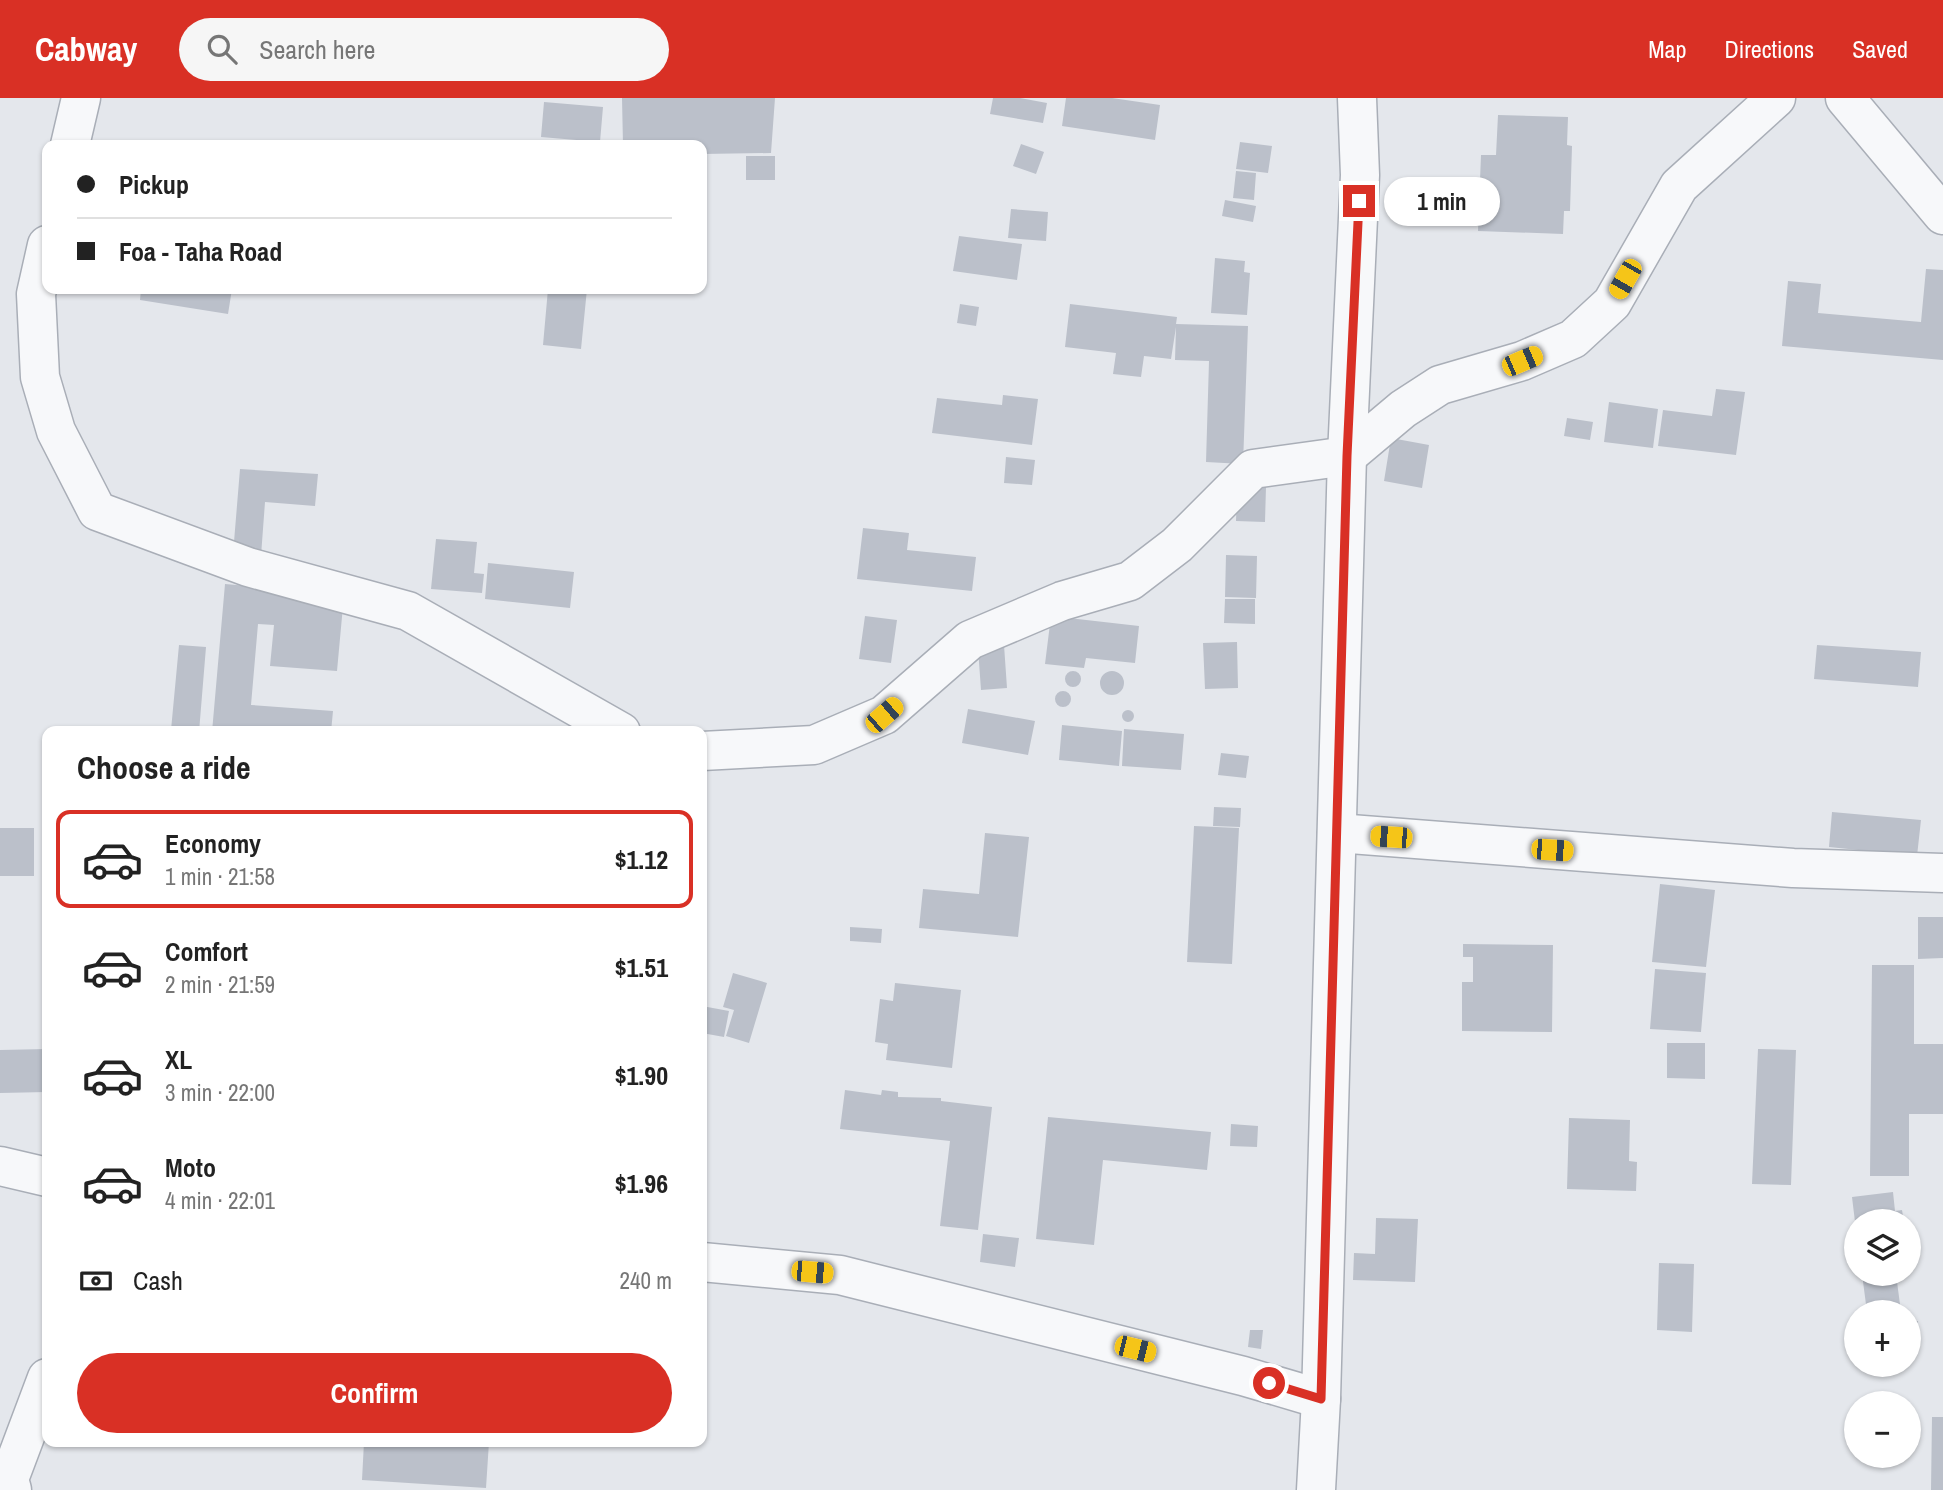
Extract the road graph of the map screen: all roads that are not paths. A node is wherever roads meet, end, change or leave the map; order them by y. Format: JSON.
{"nodes":[{"id":1,"x":81,"y":98,"type":"edge"},
{"id":2,"x":1357,"y":98,"type":"edge"},
{"id":3,"x":1776,"y":98,"type":"edge"},
{"id":4,"x":1846,"y":98,"type":"edge"},
{"id":5,"x":71,"y":140,"type":"edge"},
{"id":6,"x":1943,"y":215,"type":"edge"},
{"id":7,"x":42,"y":267,"type":"edge"},
{"id":8,"x":1347,"y":456,"type":"junction"},
{"id":9,"x":607,"y":726,"type":"edge"},
{"id":10,"x":707,"y":751,"type":"edge"},
{"id":11,"x":1337,"y":833,"type":"junction"},
{"id":12,"x":1943,"y":873,"type":"edge"},
{"id":13,"x":0,"y":1166,"type":"edge"},
{"id":14,"x":42,"y":1176,"type":"edge"},
{"id":15,"x":707,"y":1262,"type":"edge"},
{"id":16,"x":42,"y":1391,"type":"edge"},
{"id":17,"x":1321,"y":1399,"type":"junction"},
{"id":18,"x":12,"y":1490,"type":"edge"},
{"id":19,"x":1316,"y":1490,"type":"edge"}],
"edges":[{"from":1,"to":5,"type":"street"},
{"from":2,"to":8,"type":"street"},
{"from":3,"to":8,"type":"street"},
{"from":4,"to":6,"type":"street"},
{"from":7,"to":9,"type":"street"},
{"from":8,"to":10,"type":"street"},
{"from":8,"to":11,"type":"street"},
{"from":11,"to":12,"type":"street"},
{"from":11,"to":17,"type":"street"},
{"from":13,"to":14,"type":"street"},
{"from":15,"to":17,"type":"street"},
{"from":16,"to":18,"type":"street"},
{"from":17,"to":19,"type":"street"}]}
